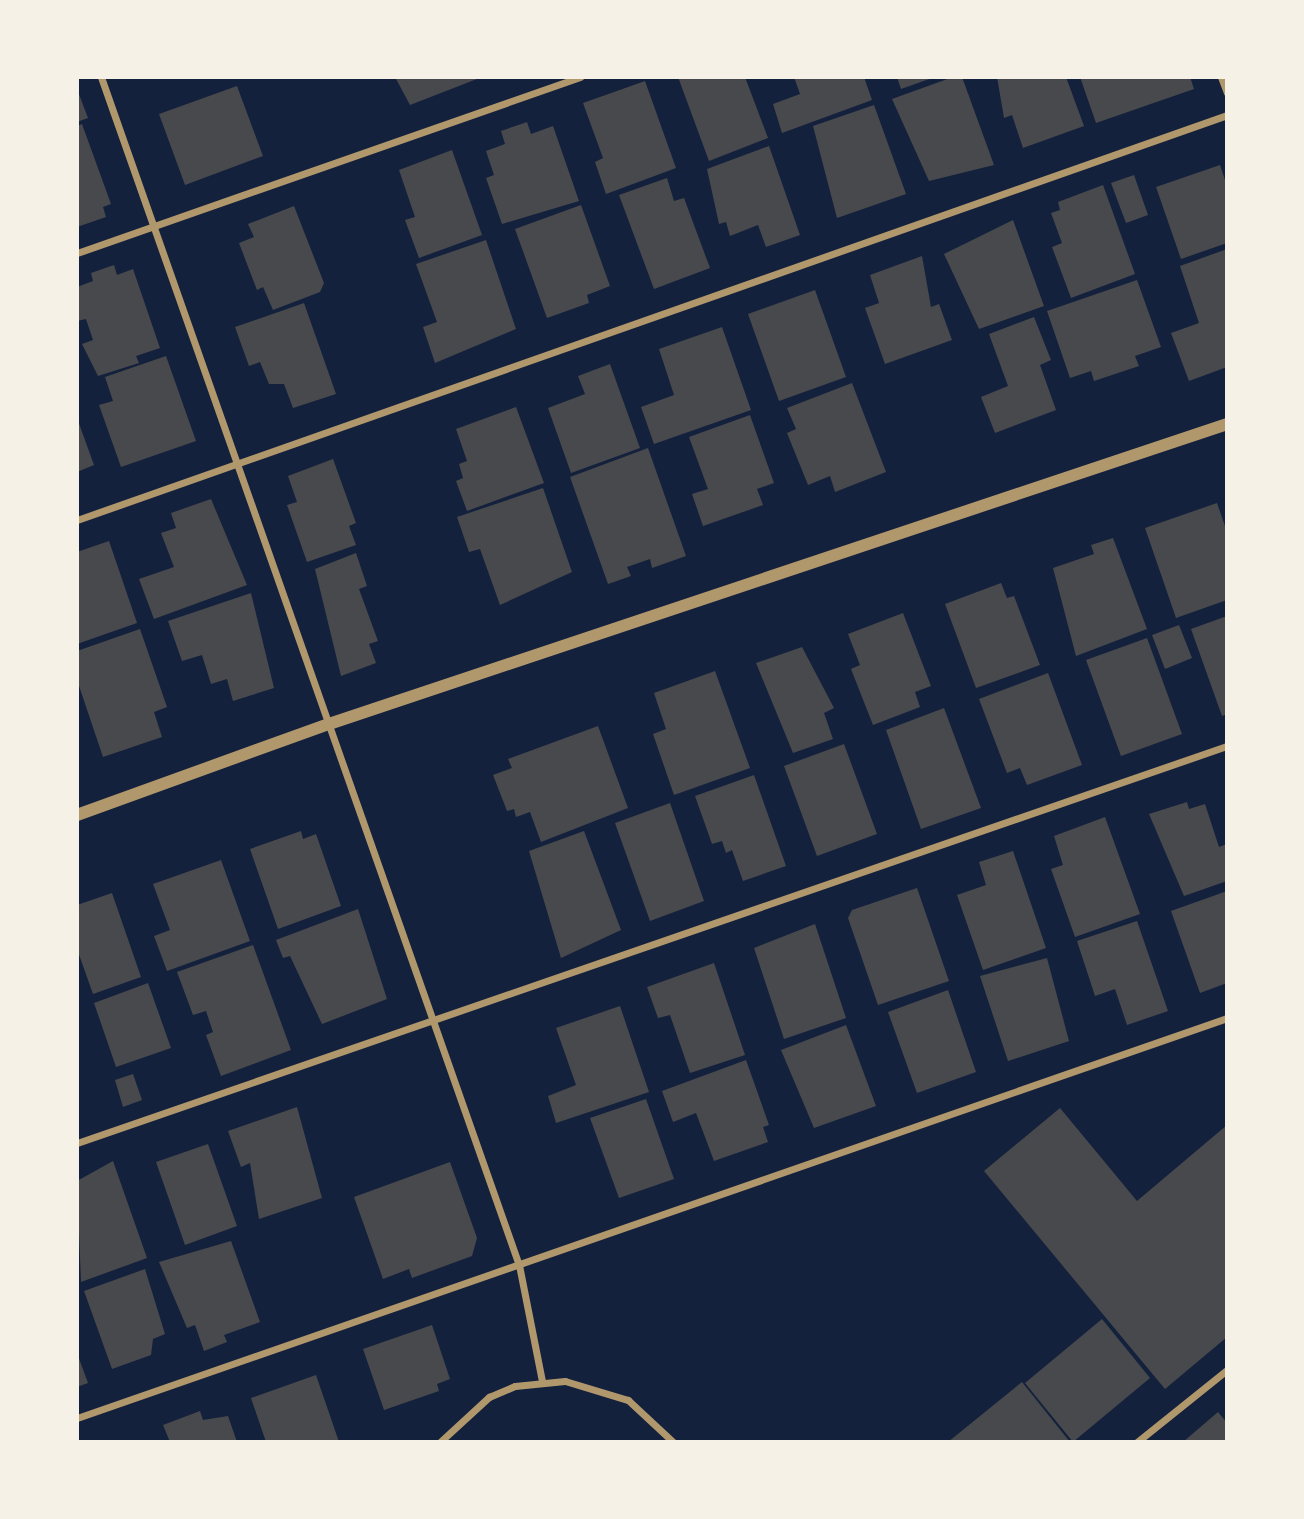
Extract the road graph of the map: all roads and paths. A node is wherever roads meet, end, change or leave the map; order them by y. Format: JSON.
{"nodes":[{"id":1,"x":101,"y":77,"type":"edge"},
{"id":2,"x":580,"y":77,"type":"edge"},
{"id":3,"x":1221,"y":77,"type":"edge"},
{"id":4,"x":1227,"y":93,"type":"edge"},
{"id":5,"x":1227,"y":116,"type":"edge"},
{"id":6,"x":153,"y":227,"type":"junction"},
{"id":7,"x":77,"y":253,"type":"edge"},
{"id":8,"x":1227,"y":424,"type":"edge"},
{"id":9,"x":234,"y":465,"type":"junction"},
{"id":10,"x":77,"y":520,"type":"edge"},
{"id":11,"x":329,"y":724,"type":"junction"},
{"id":12,"x":1227,"y":746,"type":"edge"},
{"id":13,"x":77,"y":816,"type":"edge"},
{"id":14,"x":432,"y":1016,"type":"junction"},
{"id":15,"x":1227,"y":1018,"type":"edge"},
{"id":16,"x":77,"y":1143,"type":"edge"},
{"id":17,"x":519,"y":1265,"type":"junction"},
{"id":18,"x":1227,"y":1370,"type":"edge"},
{"id":19,"x":542,"y":1381,"type":"junction"},
{"id":20,"x":77,"y":1418,"type":"edge"},
{"id":21,"x":440,"y":1442,"type":"edge"},
{"id":22,"x":673,"y":1442,"type":"edge"},
{"id":23,"x":1138,"y":1442,"type":"edge"}],
"edges":[{"from":1,"to":6,"type":"street"},
{"from":2,"to":6,"type":"street"},
{"from":3,"to":4,"type":"street"},
{"from":5,"to":9,"type":"street"},
{"from":6,"to":7,"type":"street"},
{"from":6,"to":9,"type":"street"},
{"from":8,"to":11,"type":"street"},
{"from":9,"to":10,"type":"street"},
{"from":9,"to":11,"type":"street"},
{"from":11,"to":13,"type":"street"},
{"from":11,"to":14,"type":"street"},
{"from":12,"to":14,"type":"street"},
{"from":14,"to":16,"type":"street"},
{"from":14,"to":17,"type":"street"},
{"from":15,"to":17,"type":"street"},
{"from":17,"to":19,"type":"street"},
{"from":17,"to":20,"type":"street"},
{"from":18,"to":23,"type":"street"},
{"from":19,"to":21,"type":"street"},
{"from":19,"to":22,"type":"street"}]}
